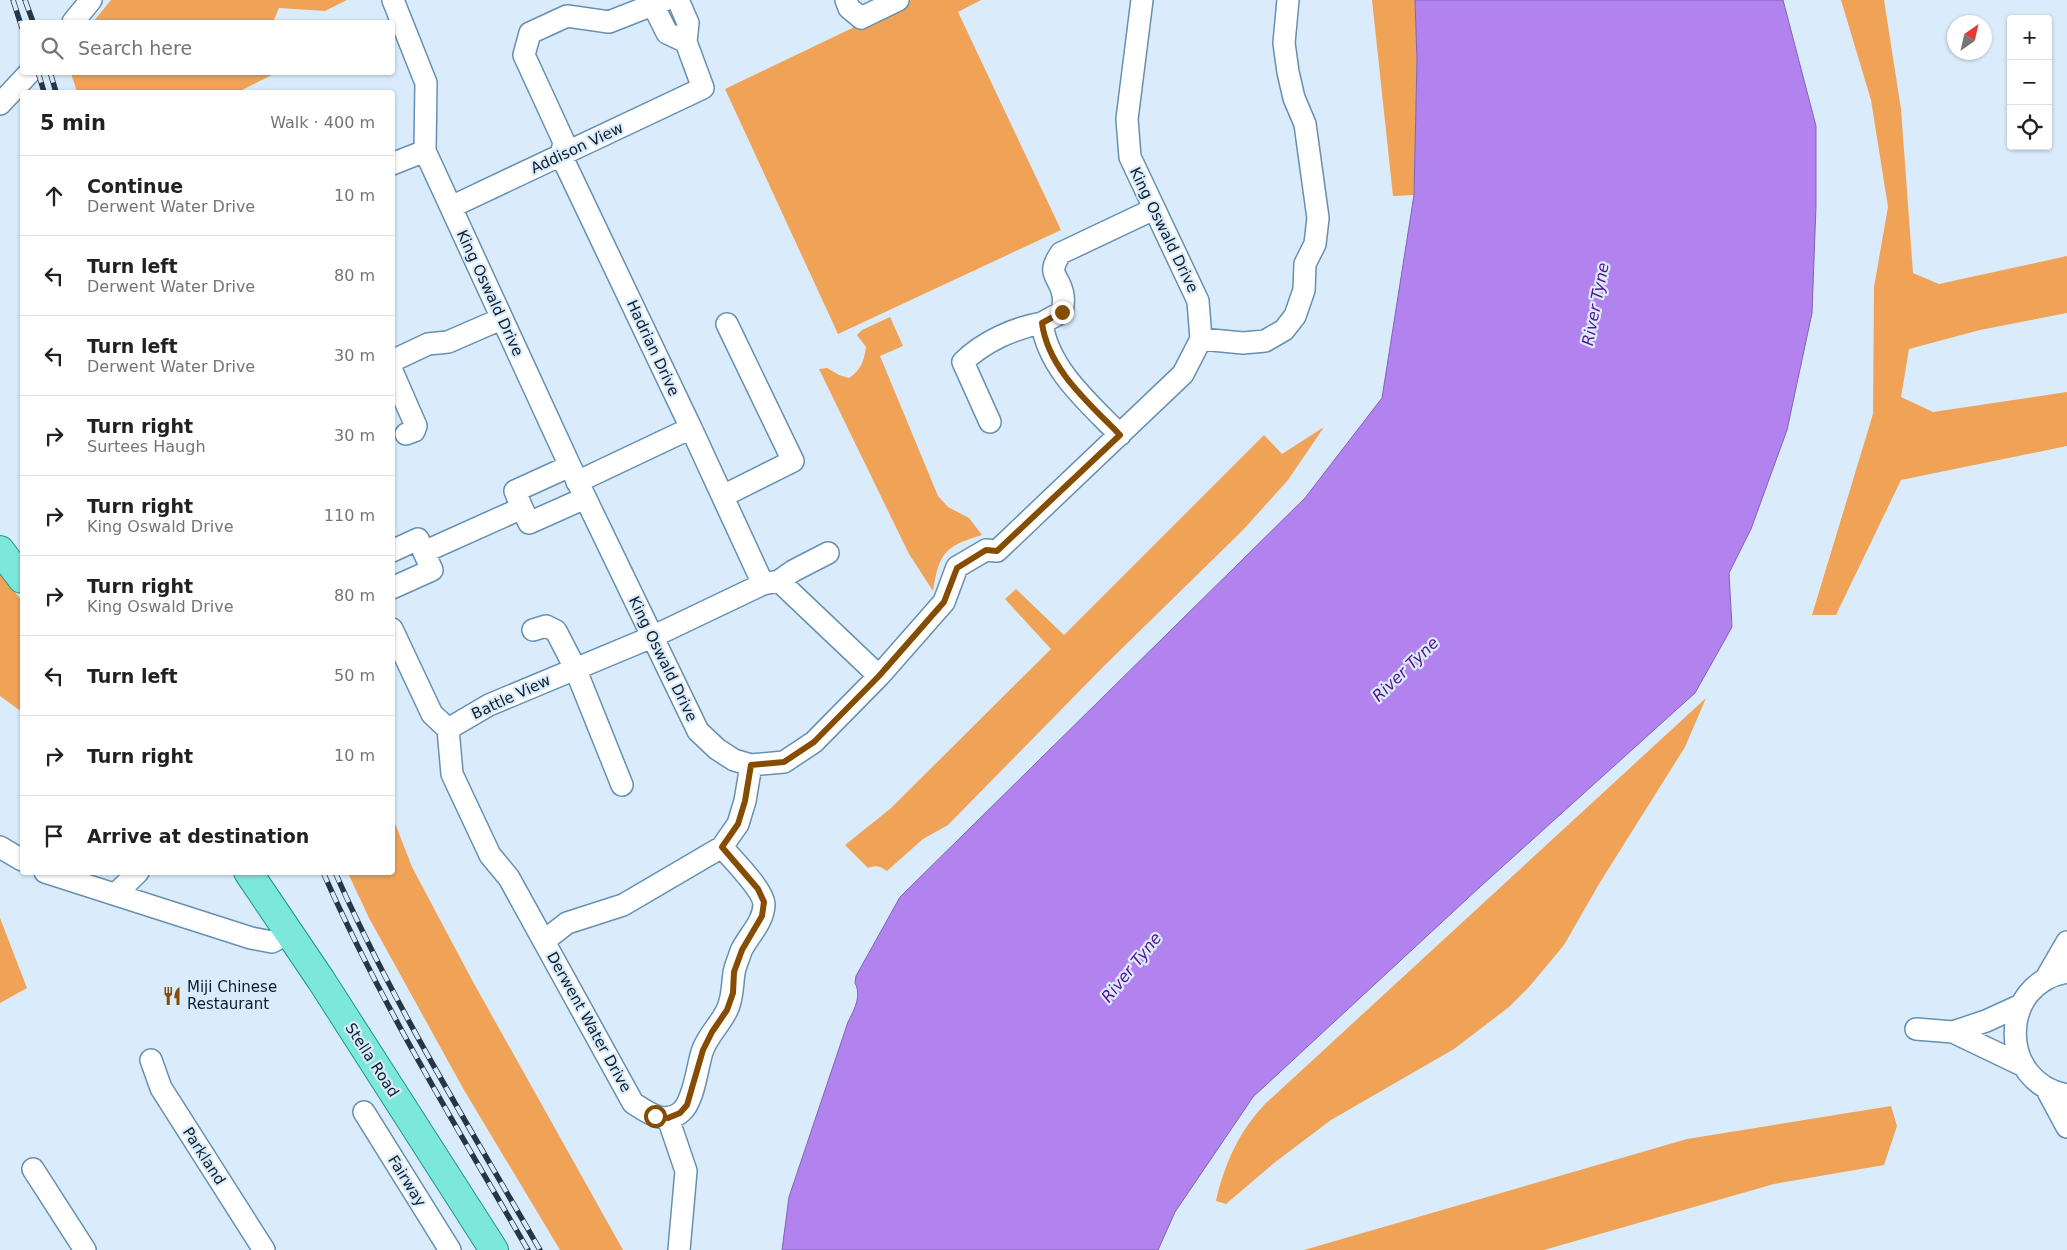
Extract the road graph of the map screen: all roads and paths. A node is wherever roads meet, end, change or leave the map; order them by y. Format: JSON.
{"nodes":[{"id":1,"x":91,"y":0,"type":"edge"},
{"id":2,"x":393,"y":0,"type":"edge"},
{"id":3,"x":678,"y":0,"type":"edge"},
{"id":4,"x":846,"y":0,"type":"edge"},
{"id":5,"x":898,"y":0,"type":"edge"},
{"id":6,"x":1142,"y":0,"type":"edge"},
{"id":7,"x":1288,"y":0,"type":"edge"},
{"id":8,"x":659,"y":3,"type":"edge"},
{"id":9,"x":75,"y":20,"type":"edge"},
{"id":10,"x":686,"y":42,"type":"junction"},
{"id":11,"x":27,"y":75,"type":"edge"},
{"id":12,"x":0,"y":104,"type":"edge"},
{"id":13,"x":425,"y":151,"type":"junction"},
{"id":14,"x":561,"y":155,"type":"junction"},
{"id":15,"x":395,"y":163,"type":"edge"},
{"id":16,"x":451,"y":207,"type":"junction"},
{"id":17,"x":1154,"y":209,"type":"junction"},
{"id":18,"x":501,"y":319,"type":"junction"},
{"id":19,"x":1042,"y":323,"type":"junction"},
{"id":20,"x":727,"y":324,"type":"dead end"},
{"id":21,"x":1201,"y":339,"type":"junction"},
{"id":22,"x":395,"y":360,"type":"edge"},
{"id":23,"x":395,"y":378,"type":"edge"},
{"id":24,"x":990,"y":422,"type":"dead end"},
{"id":25,"x":691,"y":428,"type":"junction"},
{"id":26,"x":406,"y":434,"type":"dead end"},
{"id":27,"x":1120,"y":435,"type":"junction"},
{"id":28,"x":577,"y":482,"type":"junction"},
{"id":29,"x":723,"y":496,"type":"junction"},
{"id":30,"x":522,"y":508,"type":"junction"},
{"id":31,"x":0,"y":550,"type":"edge"},
{"id":32,"x":395,"y":550,"type":"edge"},
{"id":33,"x":424,"y":552,"type":"junction"},
{"id":34,"x":828,"y":553,"type":"dead end"},
{"id":35,"x":20,"y":576,"type":"edge"},
{"id":36,"x":771,"y":582,"type":"junction"},
{"id":37,"x":395,"y":587,"type":"edge"},
{"id":38,"x":533,"y":630,"type":"dead end"},
{"id":39,"x":395,"y":635,"type":"edge"},
{"id":40,"x":652,"y":637,"type":"junction"},
{"id":41,"x":575,"y":668,"type":"junction"},
{"id":42,"x":879,"y":676,"type":"junction"},
{"id":43,"x":448,"y":729,"type":"junction"},
{"id":44,"x":751,"y":765,"type":"junction"},
{"id":45,"x":622,"y":785,"type":"dead end"},
{"id":46,"x":0,"y":847,"type":"edge"},
{"id":47,"x":722,"y":847,"type":"junction"},
{"id":48,"x":20,"y":859,"type":"edge"},
{"id":49,"x":55,"y":875,"type":"edge"},
{"id":50,"x":135,"y":875,"type":"edge"},
{"id":51,"x":250,"y":875,"type":"edge"},
{"id":52,"x":116,"y":894,"type":"junction"},
{"id":53,"x":289,"y":933,"type":"junction"},
{"id":54,"x":544,"y":941,"type":"junction"},
{"id":55,"x":2067,"y":942,"type":"edge"},
{"id":56,"x":2067,"y":972,"type":"edge"},
{"id":57,"x":2045,"y":980,"type":"junction"},
{"id":58,"x":2022,"y":1005,"type":"junction"},
{"id":59,"x":1916,"y":1029,"type":"dead end"},
{"id":60,"x":1953,"y":1032,"type":"junction"},
{"id":61,"x":152,"y":1060,"type":"dead end"},
{"id":62,"x":2024,"y":1066,"type":"junction"},
{"id":63,"x":2046,"y":1088,"type":"junction"},
{"id":64,"x":2067,"y":1095,"type":"edge"},
{"id":65,"x":364,"y":1112,"type":"dead end"},
{"id":66,"x":668,"y":1118,"type":"junction"},
{"id":67,"x":2067,"y":1127,"type":"edge"},
{"id":68,"x":33,"y":1169,"type":"dead end"},
{"id":69,"x":85,"y":1250,"type":"edge"},
{"id":70,"x":264,"y":1250,"type":"edge"},
{"id":71,"x":450,"y":1250,"type":"edge"},
{"id":72,"x":494,"y":1250,"type":"edge"},
{"id":73,"x":679,"y":1250,"type":"edge"}],
"edges":[{"from":1,"to":9,"type":"street"},
{"from":2,"to":13,"type":"street","name":"King Oswald Drive"},
{"from":3,"to":10,"type":"street"},
{"from":4,"to":5,"type":"street"},
{"from":6,"to":17,"type":"street","name":"King Oswald Drive"},
{"from":7,"to":21,"type":"street"},
{"from":8,"to":10,"type":"street"},
{"from":8,"to":14,"type":"street"},
{"from":10,"to":14,"type":"street","name":"Addison View"},
{"from":11,"to":12,"type":"street"},
{"from":13,"to":15,"type":"street"},
{"from":13,"to":16,"type":"street","name":"King Oswald Drive"},
{"from":14,"to":16,"type":"street","name":"Addison View"},
{"from":14,"to":25,"type":"street","name":"Hadrian Drive"},
{"from":16,"to":18,"type":"street","name":"King Oswald Drive"},
{"from":17,"to":19,"type":"street"},
{"from":17,"to":21,"type":"street","name":"King Oswald Drive"},
{"from":18,"to":22,"type":"street"},
{"from":18,"to":28,"type":"street","name":"King Oswald Drive"},
{"from":19,"to":24,"type":"street"},
{"from":19,"to":27,"type":"street"},
{"from":20,"to":29,"type":"street"},
{"from":21,"to":27,"type":"street","name":"King Oswald Drive"},
{"from":23,"to":26,"type":"street"},
{"from":25,"to":28,"type":"street"},
{"from":25,"to":29,"type":"street","name":"Hadrian Drive"},
{"from":27,"to":42,"type":"street","name":"King Oswald Drive"},
{"from":28,"to":30,"type":"street"},
{"from":28,"to":30,"type":"street"},
{"from":28,"to":40,"type":"street","name":"King Oswald Drive"},
{"from":29,"to":36,"type":"street","name":"Hadrian Drive"},
{"from":30,"to":33,"type":"street"},
{"from":31,"to":35,"type":"main road"},
{"from":32,"to":33,"type":"street"},
{"from":33,"to":37,"type":"street"},
{"from":34,"to":36,"type":"street","name":"Battle View"},
{"from":36,"to":40,"type":"street","name":"Battle View"},
{"from":36,"to":42,"type":"street"},
{"from":38,"to":41,"type":"street"},
{"from":39,"to":43,"type":"street"},
{"from":40,"to":41,"type":"street","name":"Battle View"},
{"from":40,"to":44,"type":"street","name":"King Oswald Drive"},
{"from":41,"to":43,"type":"street","name":"Battle View"},
{"from":41,"to":45,"type":"street"},
{"from":42,"to":44,"type":"street","name":"King Oswald Drive"},
{"from":43,"to":54,"type":"street","name":"Derwent Water Drive"},
{"from":44,"to":47,"type":"street"},
{"from":46,"to":48,"type":"street"},
{"from":47,"to":54,"type":"street"},
{"from":47,"to":66,"type":"street"},
{"from":49,"to":52,"type":"street"},
{"from":50,"to":52,"type":"street"},
{"from":51,"to":53,"type":"main road","name":"Stella Road"},
{"from":52,"to":53,"type":"street"},
{"from":53,"to":72,"type":"main road","name":"Stella Road"},
{"from":54,"to":66,"type":"street","name":"Derwent Water Drive"},
{"from":55,"to":57,"type":"street"},
{"from":56,"to":57,"type":"street"},
{"from":57,"to":58,"type":"street"},
{"from":58,"to":60,"type":"street"},
{"from":58,"to":62,"type":"street"},
{"from":59,"to":60,"type":"street"},
{"from":60,"to":62,"type":"street"},
{"from":61,"to":70,"type":"street","name":"Parkland"},
{"from":62,"to":63,"type":"street"},
{"from":63,"to":64,"type":"street"},
{"from":63,"to":67,"type":"street"},
{"from":65,"to":71,"type":"street","name":"Fairway"},
{"from":66,"to":73,"type":"street"},
{"from":68,"to":69,"type":"street"}]}
